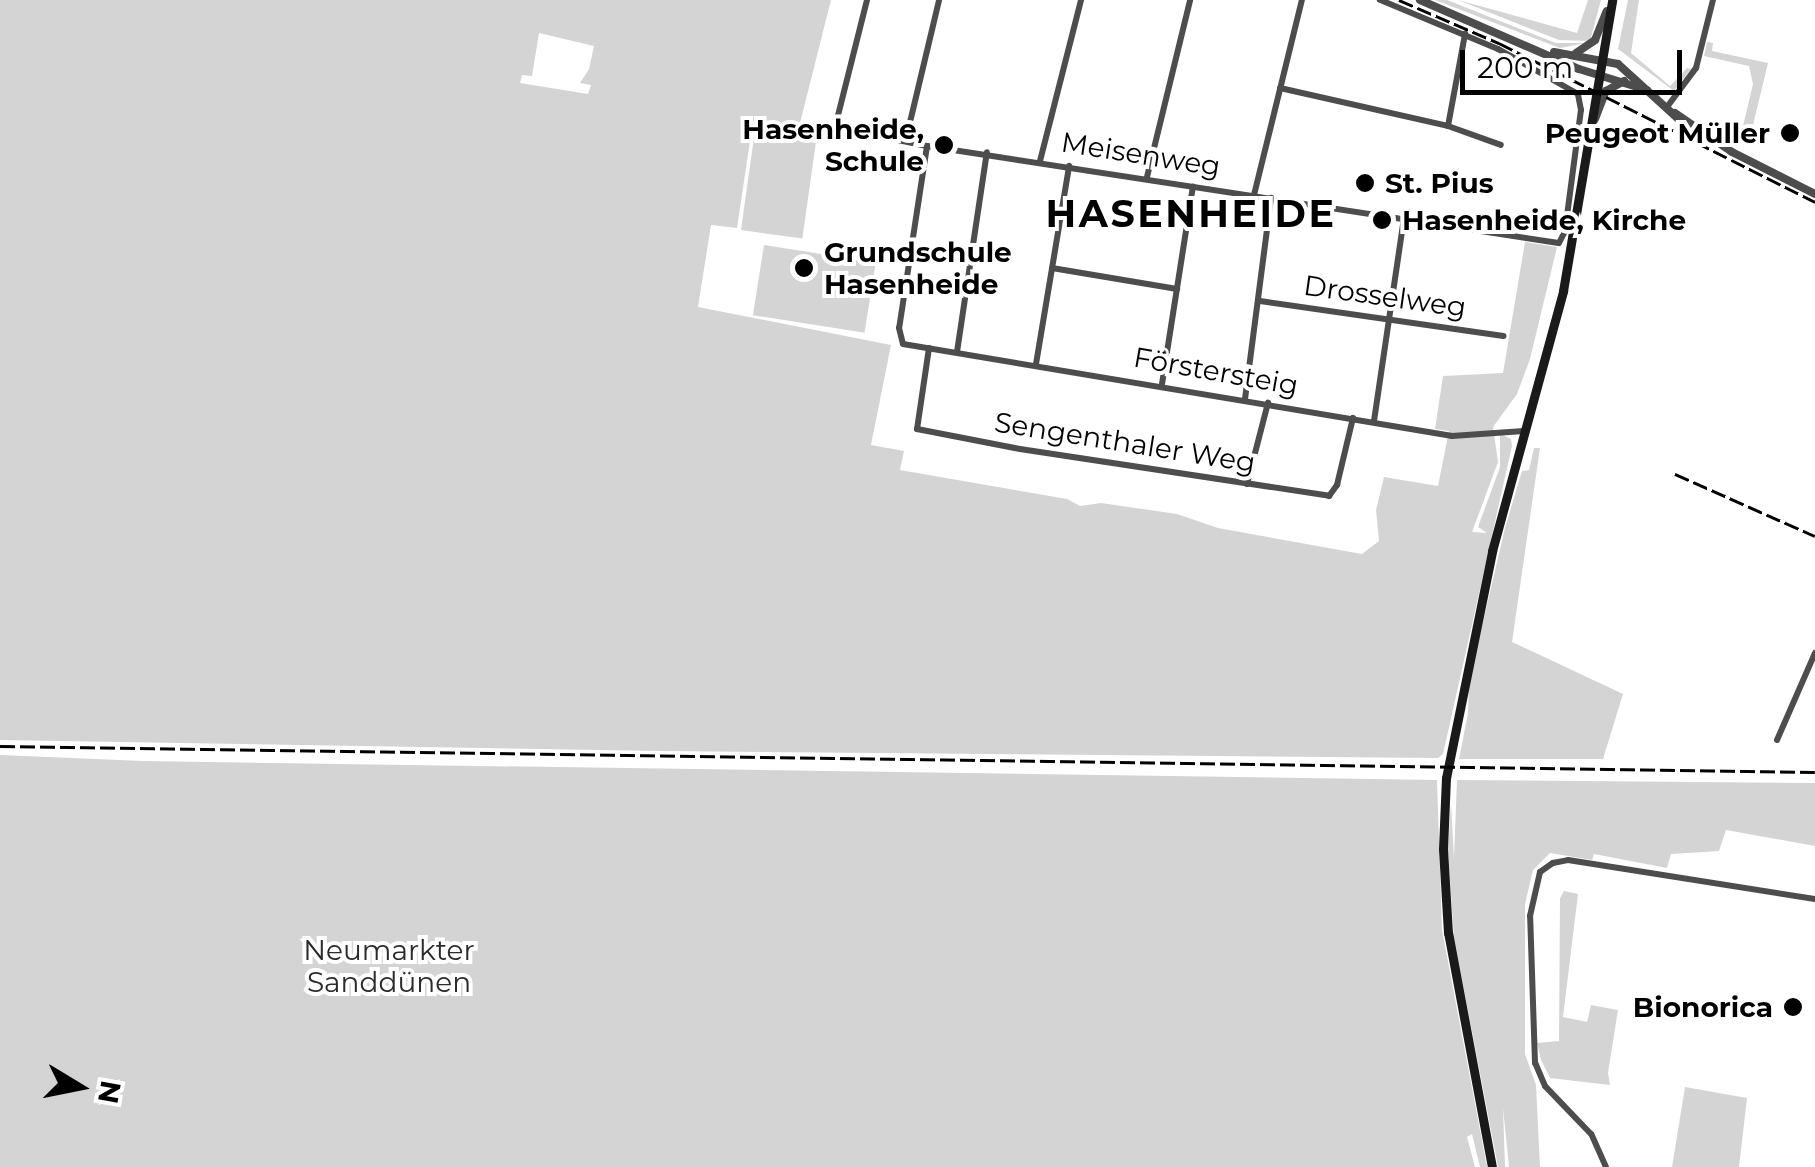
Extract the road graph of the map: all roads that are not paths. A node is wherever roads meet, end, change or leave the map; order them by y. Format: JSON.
{"nodes":[{"id":1,"x":866,"y":0,"type":"edge"},
{"id":2,"x":940,"y":0,"type":"edge"},
{"id":3,"x":1081,"y":0,"type":"edge"},
{"id":4,"x":1190,"y":0,"type":"edge"},
{"id":5,"x":1302,"y":0,"type":"edge"},
{"id":6,"x":1380,"y":0,"type":"edge"},
{"id":7,"x":1420,"y":0,"type":"edge"},
{"id":8,"x":1613,"y":0,"type":"edge"},
{"id":9,"x":1713,"y":0,"type":"edge"},
{"id":10,"x":1465,"y":34,"type":"junction"},
{"id":11,"x":1540,"y":49,"type":"junction"},
{"id":12,"x":1571,"y":54,"type":"junction"},
{"id":13,"x":1602,"y":59,"type":"junction"},
{"id":14,"x":1599,"y":74,"type":"junction"},
{"id":15,"x":1624,"y":81,"type":"junction"},
{"id":16,"x":1280,"y":88,"type":"junction"},
{"id":17,"x":1647,"y":90,"type":"junction"},
{"id":18,"x":1671,"y":110,"type":"junction"},
{"id":19,"x":1448,"y":126,"type":"junction"},
{"id":20,"x":1590,"y":132,"type":"junction"},
{"id":21,"x":906,"y":138,"type":"junction"},
{"id":22,"x":1500,"y":145,"type":"dead end"},
{"id":23,"x":927,"y":146,"type":"junction"},
{"id":24,"x":987,"y":152,"type":"junction"},
{"id":25,"x":1040,"y":161,"type":"junction"},
{"id":26,"x":1068,"y":166,"type":"junction"},
{"id":27,"x":1147,"y":178,"type":"junction"},
{"id":28,"x":1192,"y":186,"type":"junction"},
{"id":29,"x":1815,"y":194,"type":"edge"},
{"id":30,"x":1254,"y":195,"type":"junction"},
{"id":31,"x":1270,"y":198,"type":"junction"},
{"id":32,"x":1404,"y":217,"type":"junction"},
{"id":33,"x":1052,"y":268,"type":"junction"},
{"id":34,"x":1176,"y":289,"type":"junction"},
{"id":35,"x":1260,"y":301,"type":"junction"},
{"id":36,"x":1389,"y":319,"type":"junction"},
{"id":37,"x":1503,"y":336,"type":"dead end"},
{"id":38,"x":930,"y":348,"type":"junction"},
{"id":39,"x":957,"y":352,"type":"junction"},
{"id":40,"x":1036,"y":364,"type":"junction"},
{"id":41,"x":1162,"y":384,"type":"junction"},
{"id":42,"x":1245,"y":399,"type":"junction"},
{"id":43,"x":1268,"y":403,"type":"junction"},
{"id":44,"x":1353,"y":418,"type":"junction"},
{"id":45,"x":1374,"y":422,"type":"junction"},
{"id":46,"x":1524,"y":431,"type":"junction"},
{"id":47,"x":1247,"y":484,"type":"junction"},
{"id":48,"x":1815,"y":653,"type":"edge"},
{"id":49,"x":1777,"y":740,"type":"dead end"},
{"id":50,"x":1815,"y":899,"type":"edge"},
{"id":51,"x":1492,"y":1167,"type":"edge"},
{"id":52,"x":1606,"y":1167,"type":"edge"}],
"edges":[{"from":1,"to":21,"type":"street","name":"Meisenweg"},
{"from":2,"to":21,"type":"street"},
{"from":3,"to":25,"type":"street"},
{"from":4,"to":27,"type":"street"},
{"from":5,"to":16,"type":"street"},
{"from":6,"to":10,"type":"street"},
{"from":7,"to":11,"type":"street"},
{"from":8,"to":12,"type":"street"},
{"from":8,"to":13,"type":"main road"},
{"from":9,"to":18,"type":"street"},
{"from":10,"to":19,"type":"street"},
{"from":10,"to":32,"type":"street","name":"Meisenweg"},
{"from":11,"to":12,"type":"street"},
{"from":11,"to":14,"type":"street"},
{"from":12,"to":13,"type":"street"},
{"from":13,"to":14,"type":"main road"},
{"from":13,"to":17,"type":"street"},
{"from":14,"to":15,"type":"street"},
{"from":14,"to":20,"type":"main road"},
{"from":15,"to":17,"type":"street"},
{"from":15,"to":20,"type":"street"},
{"from":16,"to":19,"type":"street"},
{"from":16,"to":30,"type":"street"},
{"from":17,"to":18,"type":"street"},
{"from":18,"to":29,"type":"street"},
{"from":19,"to":22,"type":"street"},
{"from":20,"to":46,"type":"main road"},
{"from":21,"to":23,"type":"street","name":"Meisenweg"},
{"from":23,"to":24,"type":"street","name":"Meisenweg"},
{"from":23,"to":38,"type":"street","name":"Förstersteig"},
{"from":24,"to":25,"type":"street","name":"Meisenweg"},
{"from":24,"to":39,"type":"street"},
{"from":25,"to":26,"type":"street","name":"Meisenweg"},
{"from":26,"to":27,"type":"street","name":"Meisenweg"},
{"from":26,"to":33,"type":"street"},
{"from":27,"to":28,"type":"street","name":"Meisenweg"},
{"from":28,"to":30,"type":"street","name":"Meisenweg"},
{"from":28,"to":34,"type":"street"},
{"from":30,"to":31,"type":"street","name":"Meisenweg"},
{"from":31,"to":32,"type":"street","name":"Meisenweg"},
{"from":31,"to":35,"type":"street"},
{"from":32,"to":36,"type":"street"},
{"from":33,"to":34,"type":"street"},
{"from":33,"to":40,"type":"street"},
{"from":34,"to":41,"type":"street"},
{"from":35,"to":36,"type":"street","name":"Drosselweg"},
{"from":35,"to":42,"type":"street"},
{"from":36,"to":37,"type":"street","name":"Drosselweg"},
{"from":36,"to":45,"type":"street"},
{"from":38,"to":39,"type":"street","name":"Förstersteig"},
{"from":38,"to":47,"type":"street","name":"Sengenthaler Weg"},
{"from":39,"to":40,"type":"street","name":"Förstersteig"},
{"from":40,"to":41,"type":"street","name":"Förstersteig"},
{"from":41,"to":42,"type":"street","name":"Förstersteig"},
{"from":42,"to":43,"type":"street","name":"Förstersteig"},
{"from":43,"to":44,"type":"street","name":"Förstersteig"},
{"from":43,"to":47,"type":"street"},
{"from":44,"to":45,"type":"street","name":"Förstersteig"},
{"from":44,"to":47,"type":"street","name":"Sengenthaler Weg"},
{"from":45,"to":46,"type":"street","name":"Förstersteig"},
{"from":46,"to":51,"type":"main road"},
{"from":48,"to":49,"type":"street"},
{"from":50,"to":52,"type":"street"}]}
